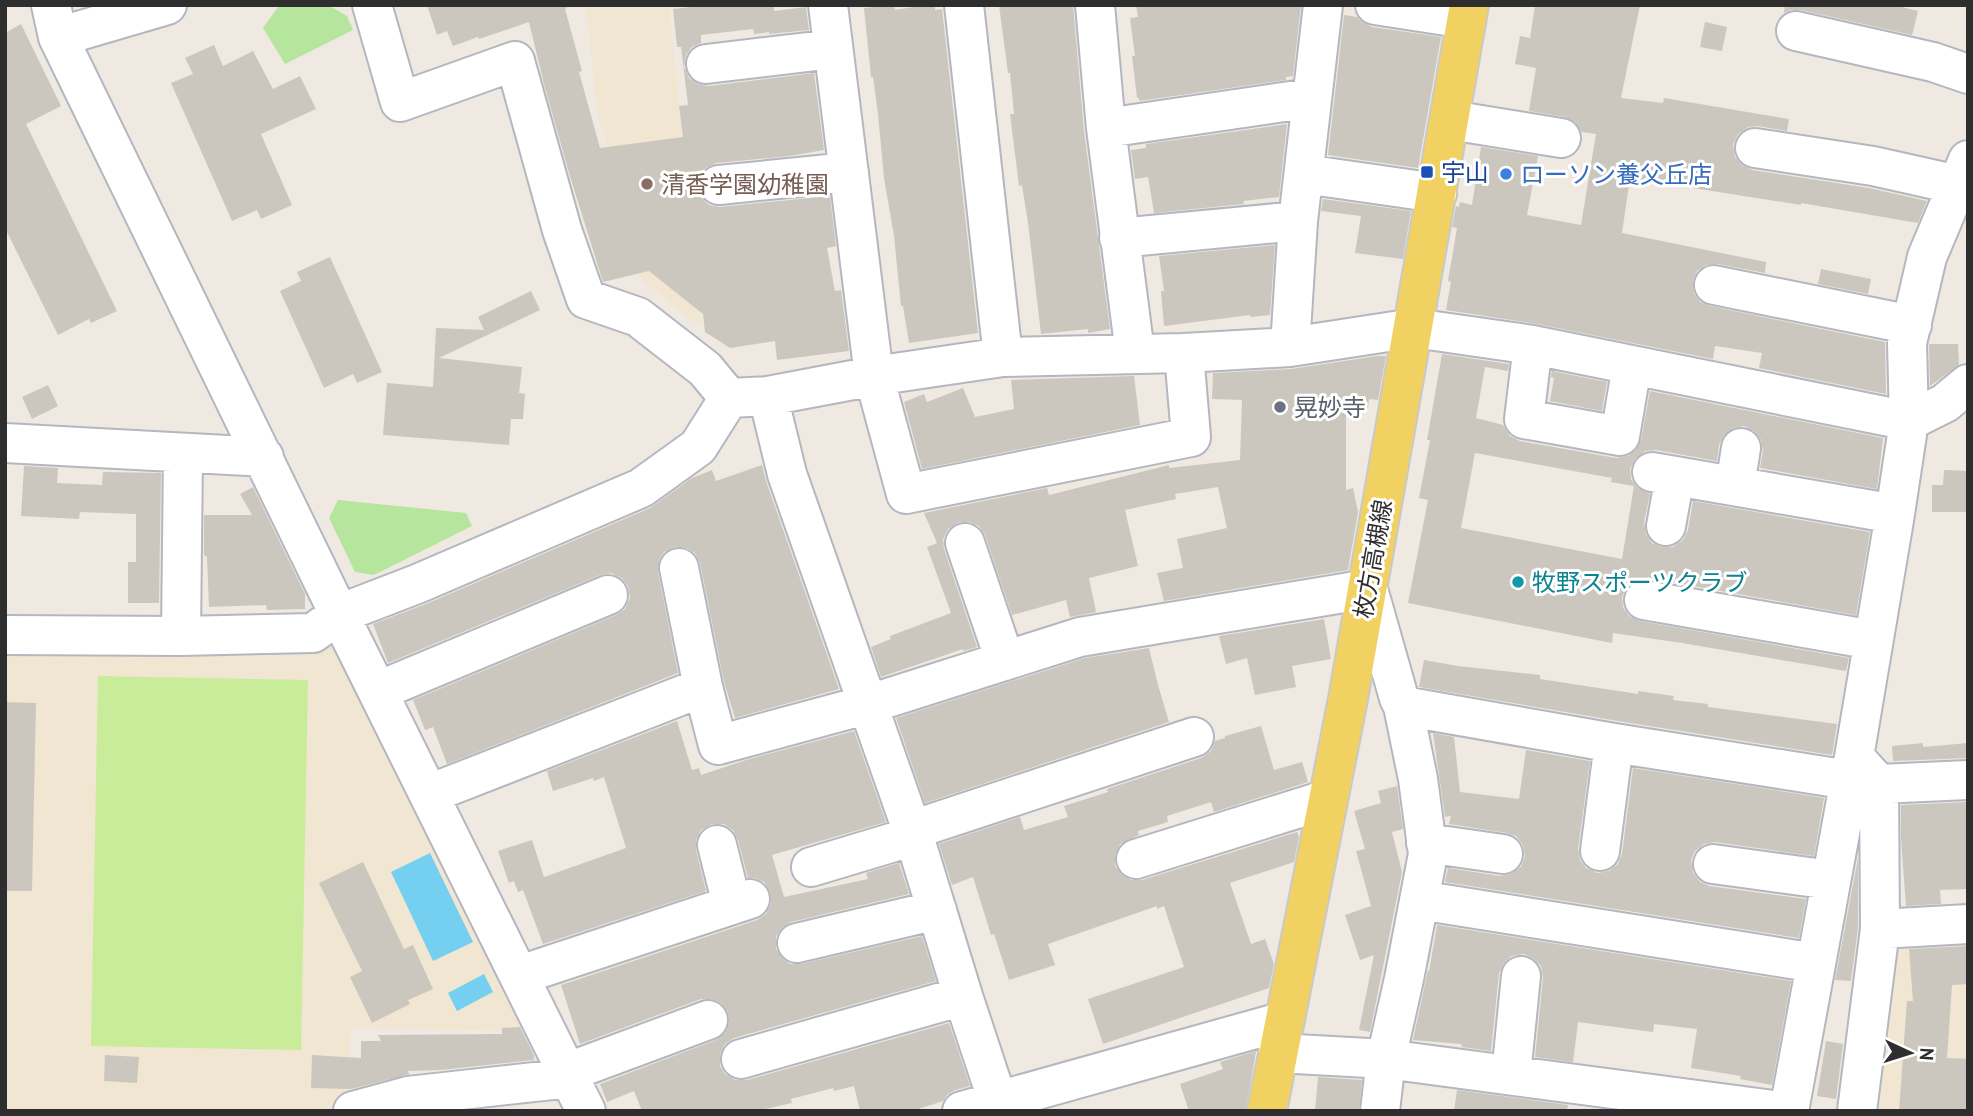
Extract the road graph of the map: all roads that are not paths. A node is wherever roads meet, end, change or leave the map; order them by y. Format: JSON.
{"nodes":[{"id":1,"x":167,"y":5,"type":"edge"},
{"id":2,"x":372,"y":5,"type":"edge"},
{"id":3,"x":828,"y":5,"type":"edge"},
{"id":4,"x":964,"y":5,"type":"edge"},
{"id":5,"x":1095,"y":5,"type":"edge"},
{"id":6,"x":1323,"y":5,"type":"edge"},
{"id":7,"x":1375,"y":5,"type":"edge"},
{"id":8,"x":1467,"y":12,"type":"edge"},
{"id":9,"x":72,"y":19,"type":"edge"},
{"id":10,"x":1796,"y":31,"type":"dead end"},
{"id":11,"x":833,"y":49,"type":"junction"},
{"id":12,"x":706,"y":64,"type":"dead end"},
{"id":13,"x":1968,"y":74,"type":"edge"},
{"id":14,"x":1311,"y":98,"type":"junction"},
{"id":15,"x":1450,"y":120,"type":"junction"},
{"id":16,"x":1106,"y":128,"type":"junction"},
{"id":17,"x":1561,"y":138,"type":"dead end"},
{"id":18,"x":1755,"y":148,"type":"dead end"},
{"id":19,"x":849,"y":172,"type":"junction"},
{"id":20,"x":1963,"y":172,"type":"edge"},
{"id":21,"x":1304,"y":174,"type":"junction"},
{"id":22,"x":719,"y":185,"type":"dead end"},
{"id":23,"x":1437,"y":193,"type":"junction"},
{"id":24,"x":1297,"y":221,"type":"junction"},
{"id":25,"x":1119,"y":238,"type":"junction"},
{"id":26,"x":1714,"y":285,"type":"dead end"},
{"id":27,"x":1912,"y":325,"type":"junction"},
{"id":28,"x":1414,"y":328,"type":"junction"},
{"id":29,"x":1534,"y":345,"type":"junction"},
{"id":30,"x":1290,"y":347,"type":"junction"},
{"id":31,"x":1135,"y":353,"type":"junction"},
{"id":32,"x":1184,"y":353,"type":"junction"},
{"id":33,"x":1003,"y":358,"type":"junction"},
{"id":34,"x":1632,"y":366,"type":"junction"},
{"id":35,"x":874,"y":376,"type":"junction"},
{"id":36,"x":1968,"y":384,"type":"edge"},
{"id":37,"x":768,"y":396,"type":"junction"},
{"id":38,"x":729,"y":398,"type":"junction"},
{"id":39,"x":1909,"y":421,"type":"junction"},
{"id":40,"x":5,"y":443,"type":"edge"},
{"id":41,"x":1741,"y":448,"type":"dead end"},
{"id":42,"x":183,"y":453,"type":"junction"},
{"id":43,"x":264,"y":457,"type":"junction"},
{"id":44,"x":1735,"y":486,"type":"junction"},
{"id":45,"x":1895,"y":514,"type":"junction"},
{"id":46,"x":1666,"y":526,"type":"dead end"},
{"id":47,"x":965,"y":543,"type":"dead end"},
{"id":48,"x":679,"y":568,"type":"dead end"},
{"id":49,"x":1368,"y":590,"type":"junction"},
{"id":50,"x":607,"y":592,"type":"dead end"},
{"id":51,"x":1644,"y":600,"type":"dead end"},
{"id":52,"x":339,"y":614,"type":"junction"},
{"id":53,"x":5,"y":635,"type":"edge"},
{"id":54,"x":181,"y":636,"type":"junction"},
{"id":55,"x":1874,"y":640,"type":"junction"},
{"id":56,"x":1005,"y":661,"type":"junction"},
{"id":57,"x":703,"y":687,"type":"junction"},
{"id":58,"x":378,"y":691,"type":"junction"},
{"id":59,"x":869,"y":704,"type":"junction"},
{"id":60,"x":1403,"y":706,"type":"junction"},
{"id":61,"x":1194,"y":737,"type":"dead end"},
{"id":62,"x":1614,"y":743,"type":"junction"},
{"id":63,"x":1861,"y":774,"type":"junction"},
{"id":64,"x":1968,"y":779,"type":"edge"},
{"id":65,"x":429,"y":794,"type":"junction"},
{"id":66,"x":1328,"y":799,"type":"junction"},
{"id":67,"x":913,"y":833,"type":"junction"},
{"id":68,"x":1426,"y":842,"type":"junction"},
{"id":69,"x":717,"y":845,"type":"dead end"},
{"id":70,"x":1600,"y":851,"type":"dead end"},
{"id":71,"x":1503,"y":854,"type":"dead end"},
{"id":72,"x":1136,"y":859,"type":"dead end"},
{"id":73,"x":1713,"y":864,"type":"dead end"},
{"id":74,"x":811,"y":867,"type":"dead end"},
{"id":75,"x":1831,"y":880,"type":"junction"},
{"id":76,"x":1419,"y":900,"type":"junction"},
{"id":77,"x":937,"y":910,"type":"junction"},
{"id":78,"x":1968,"y":923,"type":"edge"},
{"id":79,"x":1880,"y":929,"type":"junction"},
{"id":80,"x":797,"y":943,"type":"dead end"},
{"id":81,"x":520,"y":975,"type":"junction"},
{"id":82,"x":1521,"y":976,"type":"dead end"},
{"id":83,"x":1814,"y":976,"type":"junction"},
{"id":84,"x":963,"y":996,"type":"junction"},
{"id":85,"x":1872,"y":996,"type":"junction"},
{"id":86,"x":708,"y":1020,"type":"dead end"},
{"id":87,"x":1281,"y":1037,"type":"junction"},
{"id":88,"x":741,"y":1059,"type":"dead end"},
{"id":89,"x":1386,"y":1059,"type":"junction"},
{"id":90,"x":1511,"y":1075,"type":"junction"},
{"id":91,"x":575,"y":1087,"type":"edge"},
{"id":92,"x":488,"y":1099,"type":"edge"},
{"id":93,"x":1000,"y":1105,"type":"edge"},
{"id":94,"x":353,"y":1111,"type":"edge"},
{"id":95,"x":962,"y":1111,"type":"edge"},
{"id":96,"x":1267,"y":1111,"type":"edge"},
{"id":97,"x":1380,"y":1111,"type":"edge"},
{"id":98,"x":1780,"y":1111,"type":"edge"},
{"id":99,"x":1789,"y":1111,"type":"edge"},
{"id":100,"x":1857,"y":1111,"type":"edge"}],
"edges":[{"from":1,"to":9,"type":"street"},
{"from":2,"to":38,"type":"street"},
{"from":3,"to":11,"type":"street"},
{"from":4,"to":33,"type":"street"},
{"from":5,"to":16,"type":"street"},
{"from":6,"to":14,"type":"street"},
{"from":7,"to":8,"type":"street"},
{"from":8,"to":15,"type":"main road","name":"枚方高槻線"},
{"from":9,"to":43,"type":"street"},
{"from":10,"to":13,"type":"street"},
{"from":11,"to":12,"type":"street"},
{"from":11,"to":19,"type":"street"},
{"from":14,"to":16,"type":"street"},
{"from":14,"to":21,"type":"street"},
{"from":15,"to":17,"type":"street"},
{"from":15,"to":23,"type":"main road","name":"枚方高槻線"},
{"from":16,"to":25,"type":"street"},
{"from":18,"to":20,"type":"street"},
{"from":19,"to":22,"type":"street"},
{"from":19,"to":35,"type":"street"},
{"from":20,"to":27,"type":"street"},
{"from":21,"to":23,"type":"street"},
{"from":21,"to":24,"type":"street"},
{"from":23,"to":28,"type":"main road","name":"枚方高槻線"},
{"from":24,"to":25,"type":"street"},
{"from":24,"to":30,"type":"street"},
{"from":25,"to":31,"type":"street"},
{"from":26,"to":27,"type":"street"},
{"from":27,"to":39,"type":"street"},
{"from":28,"to":29,"type":"street"},
{"from":28,"to":30,"type":"street"},
{"from":28,"to":49,"type":"main road","name":"枚方高槻線"},
{"from":29,"to":34,"type":"street"},
{"from":29,"to":34,"type":"street"},
{"from":30,"to":32,"type":"street"},
{"from":31,"to":32,"type":"street"},
{"from":31,"to":33,"type":"street"},
{"from":32,"to":35,"type":"street"},
{"from":33,"to":35,"type":"street"},
{"from":34,"to":39,"type":"street"},
{"from":35,"to":37,"type":"street"},
{"from":36,"to":39,"type":"street"},
{"from":37,"to":38,"type":"street"},
{"from":37,"to":59,"type":"street"},
{"from":38,"to":52,"type":"street"},
{"from":39,"to":45,"type":"street"},
{"from":40,"to":42,"type":"street"},
{"from":41,"to":44,"type":"street"},
{"from":42,"to":43,"type":"street"},
{"from":42,"to":54,"type":"street"},
{"from":43,"to":52,"type":"street"},
{"from":44,"to":45,"type":"street"},
{"from":44,"to":46,"type":"street"},
{"from":45,"to":55,"type":"street"},
{"from":47,"to":56,"type":"street"},
{"from":48,"to":57,"type":"street"},
{"from":49,"to":56,"type":"street"},
{"from":49,"to":60,"type":"street"},
{"from":49,"to":66,"type":"main road","name":"枚方高槻線"},
{"from":50,"to":58,"type":"street"},
{"from":51,"to":55,"type":"street"},
{"from":52,"to":54,"type":"street"},
{"from":52,"to":58,"type":"street"},
{"from":53,"to":54,"type":"street"},
{"from":55,"to":63,"type":"street"},
{"from":56,"to":59,"type":"street"},
{"from":57,"to":59,"type":"street"},
{"from":57,"to":65,"type":"street"},
{"from":58,"to":65,"type":"street"},
{"from":59,"to":67,"type":"street"},
{"from":60,"to":62,"type":"street"},
{"from":60,"to":68,"type":"street"},
{"from":61,"to":67,"type":"street"},
{"from":62,"to":63,"type":"street"},
{"from":62,"to":70,"type":"street"},
{"from":63,"to":64,"type":"street"},
{"from":63,"to":75,"type":"street"},
{"from":63,"to":79,"type":"street"},
{"from":65,"to":81,"type":"street"},
{"from":66,"to":72,"type":"street"},
{"from":66,"to":87,"type":"main road","name":"枚方高槻線"},
{"from":67,"to":74,"type":"street"},
{"from":67,"to":77,"type":"street"},
{"from":68,"to":71,"type":"street"},
{"from":68,"to":76,"type":"street"},
{"from":69,"to":81,"type":"street"},
{"from":73,"to":75,"type":"street"},
{"from":75,"to":83,"type":"street"},
{"from":76,"to":83,"type":"street"},
{"from":76,"to":89,"type":"street"},
{"from":77,"to":80,"type":"street"},
{"from":77,"to":84,"type":"street"},
{"from":78,"to":79,"type":"street"},
{"from":79,"to":85,"type":"street"},
{"from":81,"to":91,"type":"street"},
{"from":82,"to":90,"type":"street"},
{"from":83,"to":85,"type":"street"},
{"from":83,"to":99,"type":"street"},
{"from":84,"to":88,"type":"street"},
{"from":84,"to":93,"type":"street"},
{"from":85,"to":100,"type":"street"},
{"from":86,"to":91,"type":"street"},
{"from":87,"to":89,"type":"street"},
{"from":87,"to":93,"type":"street"},
{"from":87,"to":96,"type":"main road","name":"枚方高槻線"},
{"from":89,"to":90,"type":"street"},
{"from":89,"to":97,"type":"street"},
{"from":90,"to":98,"type":"street"},
{"from":91,"to":92,"type":"street"},
{"from":92,"to":94,"type":"street"},
{"from":93,"to":95,"type":"street"}]}
